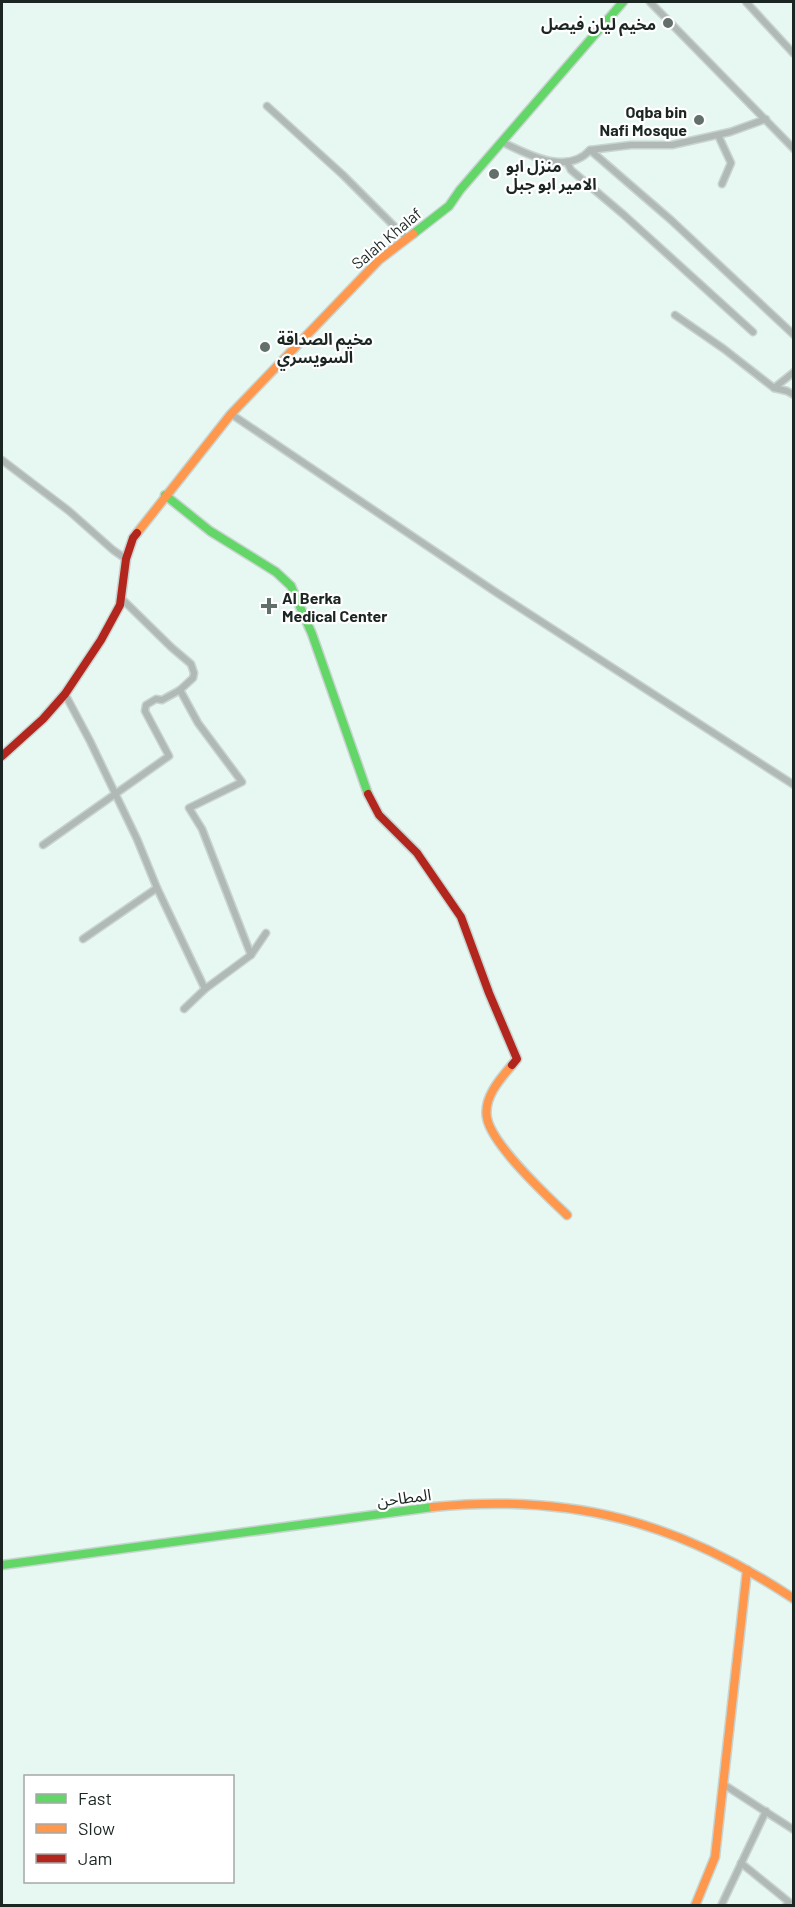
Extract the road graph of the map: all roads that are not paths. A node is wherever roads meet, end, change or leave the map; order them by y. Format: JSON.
{"nodes":[{"id":1,"x":623,"y":2,"type":"edge"},
{"id":2,"x":650,"y":2,"type":"edge"},
{"id":3,"x":746,"y":2,"type":"edge"},
{"id":4,"x":794,"y":54,"type":"edge"},
{"id":5,"x":267,"y":106,"type":"dead end"},
{"id":6,"x":766,"y":119,"type":"junction"},
{"id":7,"x":718,"y":135,"type":"junction"},
{"id":8,"x":502,"y":142,"type":"junction"},
{"id":9,"x":794,"y":149,"type":"edge"},
{"id":10,"x":590,"y":150,"type":"junction"},
{"id":11,"x":567,"y":162,"type":"junction"},
{"id":12,"x":722,"y":184,"type":"dead end"},
{"id":13,"x":406,"y":238,"type":"junction"},
{"id":14,"x":675,"y":315,"type":"dead end"},
{"id":15,"x":753,"y":332,"type":"dead end"},
{"id":16,"x":794,"y":335,"type":"edge"},
{"id":17,"x":794,"y":372,"type":"edge"},
{"id":18,"x":774,"y":388,"type":"junction"},
{"id":19,"x":794,"y":395,"type":"edge"},
{"id":20,"x":231,"y":414,"type":"junction"},
{"id":21,"x":2,"y":460,"type":"edge"},
{"id":22,"x":165,"y":495,"type":"junction"},
{"id":23,"x":126,"y":559,"type":"junction"},
{"id":24,"x":121,"y":598,"type":"junction"},
{"id":25,"x":180,"y":690,"type":"junction"},
{"id":26,"x":65,"y":694,"type":"junction"},
{"id":27,"x":2,"y":756,"type":"edge"},
{"id":28,"x":794,"y":785,"type":"edge"},
{"id":29,"x":116,"y":794,"type":"junction"},
{"id":30,"x":43,"y":845,"type":"dead end"},
{"id":31,"x":157,"y":888,"type":"junction"},
{"id":32,"x":266,"y":933,"type":"dead end"},
{"id":33,"x":82,"y":939,"type":"dead end"},
{"id":34,"x":251,"y":956,"type":"junction"},
{"id":35,"x":205,"y":988,"type":"junction"},
{"id":36,"x":184,"y":1010,"type":"dead end"},
{"id":37,"x":567,"y":1215,"type":"dead end"},
{"id":38,"x":2,"y":1565,"type":"edge"},
{"id":39,"x":747,"y":1570,"type":"junction"},
{"id":40,"x":794,"y":1599,"type":"edge"},
{"id":41,"x":723,"y":1784,"type":"junction"},
{"id":42,"x":766,"y":1811,"type":"junction"},
{"id":43,"x":794,"y":1830,"type":"edge"},
{"id":44,"x":741,"y":1863,"type":"junction"},
{"id":45,"x":794,"y":1896,"type":"edge"},
{"id":46,"x":788,"y":1904,"type":"edge"},
{"id":47,"x":695,"y":1905,"type":"edge"},
{"id":48,"x":721,"y":1905,"type":"edge"}],
"edges":[{"from":1,"to":8,"type":"street","name":"Salah Khalaf"},
{"from":2,"to":6,"type":"street"},
{"from":3,"to":4,"type":"street"},
{"from":5,"to":13,"type":"street"},
{"from":6,"to":7,"type":"street"},
{"from":6,"to":9,"type":"street"},
{"from":7,"to":10,"type":"street"},
{"from":7,"to":12,"type":"street"},
{"from":8,"to":11,"type":"street"},
{"from":8,"to":13,"type":"street","name":"Salah Khalaf"},
{"from":10,"to":11,"type":"street"},
{"from":10,"to":16,"type":"street"},
{"from":11,"to":15,"type":"street"},
{"from":13,"to":20,"type":"street","name":"Salah Khalaf"},
{"from":14,"to":18,"type":"street"},
{"from":17,"to":18,"type":"street"},
{"from":18,"to":19,"type":"street"},
{"from":20,"to":22,"type":"street","name":"Salah Khalaf"},
{"from":20,"to":28,"type":"street"},
{"from":21,"to":23,"type":"street"},
{"from":22,"to":23,"type":"street","name":"Salah Khalaf"},
{"from":22,"to":37,"type":"street"},
{"from":23,"to":24,"type":"street","name":"Salah Khalaf"},
{"from":24,"to":25,"type":"street"},
{"from":24,"to":26,"type":"street","name":"Salah Khalaf"},
{"from":25,"to":29,"type":"street"},
{"from":25,"to":34,"type":"street"},
{"from":26,"to":27,"type":"street","name":"Salah Khalaf"},
{"from":26,"to":29,"type":"street"},
{"from":29,"to":30,"type":"street"},
{"from":29,"to":31,"type":"street"},
{"from":31,"to":33,"type":"street"},
{"from":31,"to":35,"type":"street"},
{"from":32,"to":34,"type":"street"},
{"from":34,"to":35,"type":"street"},
{"from":35,"to":36,"type":"street"},
{"from":38,"to":39,"type":"street","name":"المطاحن"},
{"from":39,"to":40,"type":"street","name":"المطاحن"},
{"from":39,"to":41,"type":"street"},
{"from":41,"to":42,"type":"street"},
{"from":41,"to":47,"type":"street"},
{"from":42,"to":43,"type":"street"},
{"from":42,"to":44,"type":"street"},
{"from":44,"to":46,"type":"street"},
{"from":44,"to":48,"type":"street"},
{"from":45,"to":46,"type":"street"}]}
